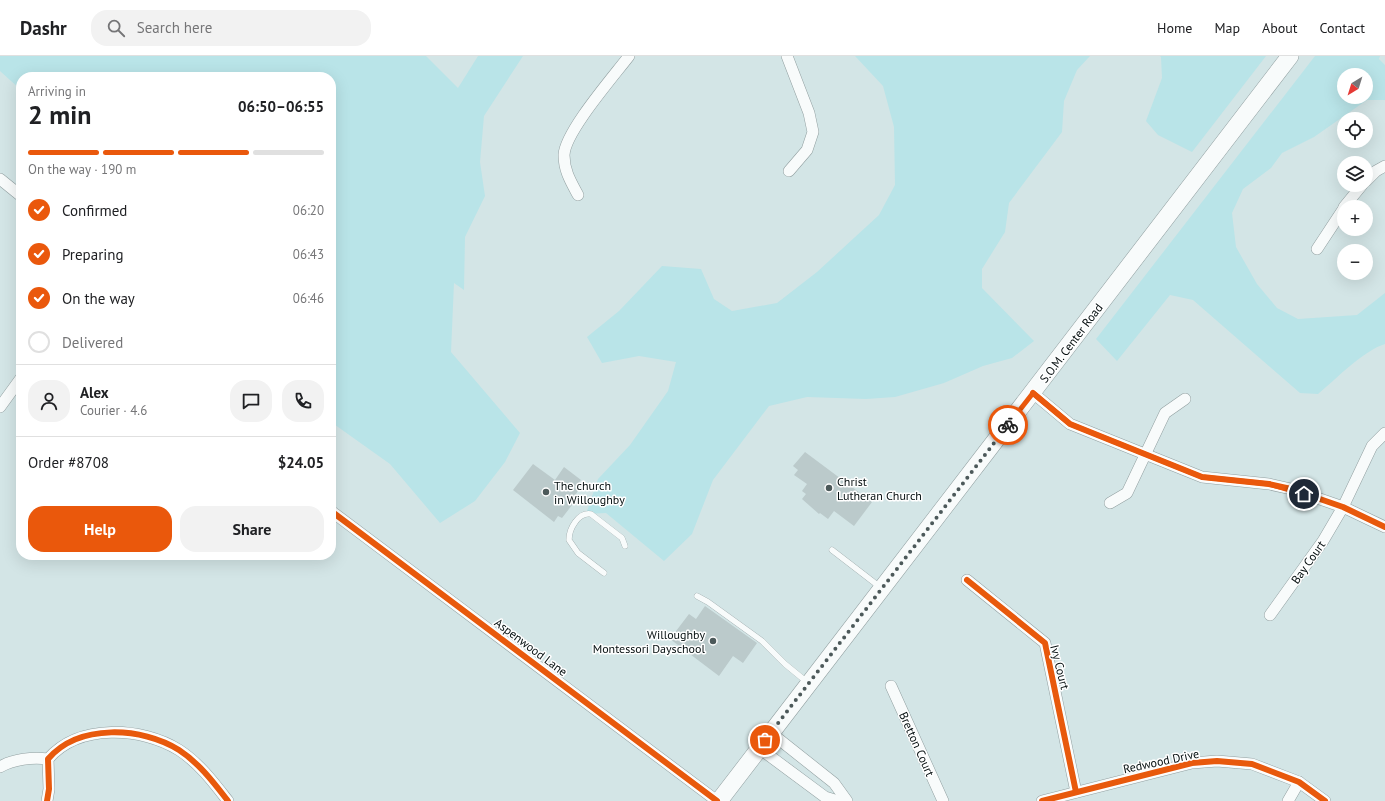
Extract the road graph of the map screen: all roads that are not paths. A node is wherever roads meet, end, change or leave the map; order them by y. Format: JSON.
{"nodes":[{"id":1,"x":629,"y":56,"type":"edge"},
{"id":2,"x":787,"y":56,"type":"edge"},
{"id":3,"x":1290,"y":56,"type":"edge"},
{"id":4,"x":1385,"y":166,"type":"edge"},
{"id":5,"x":789,"y":171,"type":"dead end"},
{"id":6,"x":1373,"y":174,"type":"edge"},
{"id":7,"x":0,"y":179,"type":"edge"},
{"id":8,"x":16,"y":192,"type":"edge"},
{"id":9,"x":1356,"y":192,"type":"edge"},
{"id":10,"x":578,"y":195,"type":"dead end"},
{"id":11,"x":1350,"y":200,"type":"edge"},
{"id":12,"x":1337,"y":218,"type":"edge"},
{"id":13,"x":1317,"y":250,"type":"dead end"},
{"id":14,"x":16,"y":385,"type":"edge"},
{"id":15,"x":1033,"y":393,"type":"junction"},
{"id":16,"x":1185,"y":399,"type":"dead end"},
{"id":17,"x":0,"y":407,"type":"edge"},
{"id":18,"x":1385,"y":433,"type":"edge"},
{"id":19,"x":1147,"y":454,"type":"junction"},
{"id":20,"x":1110,"y":503,"type":"dead end"},
{"id":21,"x":1343,"y":507,"type":"junction"},
{"id":22,"x":336,"y":514,"type":"edge"},
{"id":23,"x":1385,"y":527,"type":"edge"},
{"id":24,"x":624,"y":546,"type":"dead end"},
{"id":25,"x":832,"y":550,"type":"dead end"},
{"id":26,"x":604,"y":573,"type":"dead end"},
{"id":27,"x":967,"y":580,"type":"dead end"},
{"id":28,"x":882,"y":588,"type":"junction"},
{"id":29,"x":697,"y":596,"type":"dead end"},
{"id":30,"x":1270,"y":615,"type":"dead end"},
{"id":31,"x":808,"y":684,"type":"junction"},
{"id":32,"x":891,"y":686,"type":"dead end"},
{"id":33,"x":771,"y":733,"type":"junction"},
{"id":34,"x":759,"y":748,"type":"junction"},
{"id":35,"x":48,"y":759,"type":"junction"},
{"id":36,"x":0,"y":768,"type":"edge"},
{"id":37,"x":1299,"y":782,"type":"junction"},
{"id":38,"x":1076,"y":792,"type":"junction"},
{"id":39,"x":47,"y":801,"type":"edge"},
{"id":40,"x":228,"y":801,"type":"edge"},
{"id":41,"x":718,"y":801,"type":"edge"},
{"id":42,"x":838,"y":801,"type":"edge"},
{"id":43,"x":847,"y":801,"type":"edge"},
{"id":44,"x":942,"y":801,"type":"edge"},
{"id":45,"x":1042,"y":801,"type":"edge"},
{"id":46,"x":1288,"y":801,"type":"edge"},
{"id":47,"x":1325,"y":801,"type":"edge"}],
"edges":[{"from":1,"to":10,"type":"street"},
{"from":2,"to":5,"type":"street"},
{"from":3,"to":15,"type":"main road","name":"S.O.M. Center Road"},
{"from":4,"to":6,"type":"street"},
{"from":7,"to":8,"type":"street"},
{"from":9,"to":11,"type":"street"},
{"from":12,"to":13,"type":"street"},
{"from":14,"to":17,"type":"street"},
{"from":15,"to":19,"type":"street"},
{"from":15,"to":28,"type":"main road","name":"S.O.M. Center Road"},
{"from":16,"to":19,"type":"street"},
{"from":18,"to":21,"type":"street","name":"Bay Court"},
{"from":19,"to":20,"type":"street"},
{"from":19,"to":21,"type":"street"},
{"from":21,"to":23,"type":"street"},
{"from":21,"to":30,"type":"street","name":"Bay Court"},
{"from":22,"to":41,"type":"street","name":"Aspenwood Lane"},
{"from":24,"to":26,"type":"lane"},
{"from":25,"to":28,"type":"lane"},
{"from":27,"to":38,"type":"street","name":"Ivy Court"},
{"from":28,"to":31,"type":"main road","name":"S.O.M. Center Road"},
{"from":29,"to":31,"type":"lane"},
{"from":31,"to":33,"type":"main road","name":"S.O.M. Center Road"},
{"from":32,"to":44,"type":"street","name":"Bretton Court"},
{"from":33,"to":34,"type":"main road","name":"S.O.M. Center Road"},
{"from":33,"to":43,"type":"street"},
{"from":34,"to":41,"type":"main road","name":"S.O.M. Center Road"},
{"from":34,"to":42,"type":"street"},
{"from":35,"to":36,"type":"street"},
{"from":35,"to":39,"type":"street"},
{"from":35,"to":40,"type":"street"},
{"from":37,"to":38,"type":"street","name":"Redwood Drive"},
{"from":37,"to":46,"type":"street"},
{"from":37,"to":47,"type":"street","name":"Redwood Drive"},
{"from":38,"to":45,"type":"street","name":"Redwood Drive"}]}
